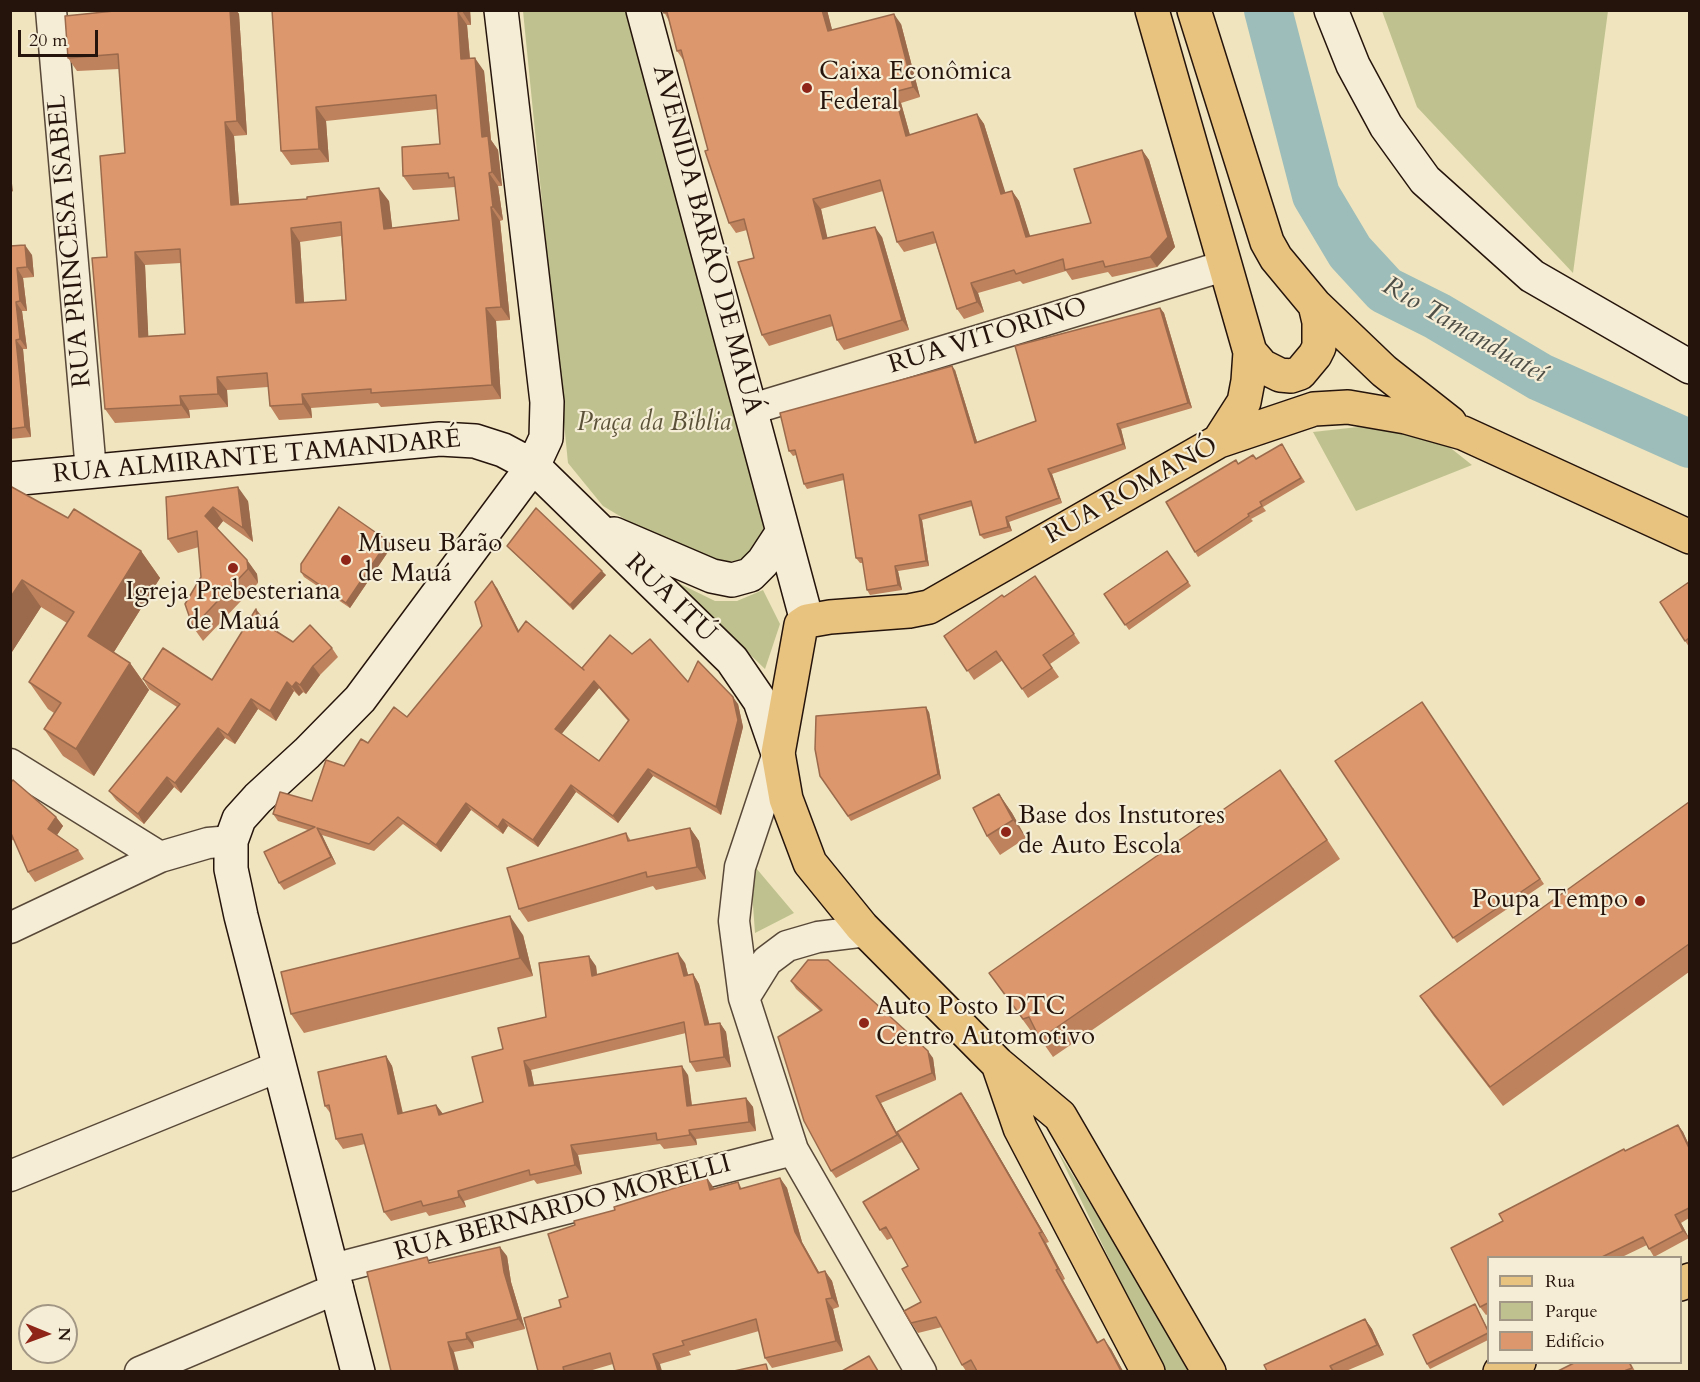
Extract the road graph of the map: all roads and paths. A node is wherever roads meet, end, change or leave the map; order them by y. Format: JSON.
{"nodes":[{"id":1,"x":51,"y":10,"type":"edge"},
{"id":2,"x":501,"y":10,"type":"edge"},
{"id":3,"x":643,"y":10,"type":"edge"},
{"id":4,"x":1152,"y":10,"type":"edge"},
{"id":5,"x":1194,"y":10,"type":"edge"},
{"id":6,"x":1331,"y":10,"type":"edge"},
{"id":7,"x":1224,"y":266,"type":"junction"},
{"id":8,"x":1315,"y":305,"type":"junction"},
{"id":9,"x":1250,"y":352,"type":"junction"},
{"id":10,"x":1689,"y":367,"type":"edge"},
{"id":11,"x":752,"y":409,"type":"junction"},
{"id":12,"x":1463,"y":433,"type":"junction"},
{"id":13,"x":1219,"y":441,"type":"junction"},
{"id":14,"x":533,"y":466,"type":"junction"},
{"id":15,"x":91,"y":471,"type":"junction"},
{"id":16,"x":10,"y":479,"type":"edge"},
{"id":17,"x":596,"y":526,"type":"junction"},
{"id":18,"x":782,"y":533,"type":"junction"},
{"id":19,"x":1689,"y":537,"type":"edge"},
{"id":20,"x":807,"y":621,"type":"junction"},
{"id":21,"x":778,"y":753,"type":"junction"},
{"id":22,"x":10,"y":764,"type":"edge"},
{"id":23,"x":231,"y":841,"type":"junction"},
{"id":24,"x":160,"y":857,"type":"junction"},
{"id":25,"x":10,"y":928,"type":"edge"},
{"id":26,"x":867,"y":931,"type":"junction"},
{"id":27,"x":744,"y":998,"type":"junction"},
{"id":28,"x":998,"y":1064,"type":"junction"},
{"id":29,"x":280,"y":1066,"type":"junction"},
{"id":30,"x":793,"y":1150,"type":"junction"},
{"id":31,"x":10,"y":1176,"type":"edge"},
{"id":32,"x":336,"y":1279,"type":"junction"},
{"id":33,"x":1515,"y":1364,"type":"edge"},
{"id":34,"x":140,"y":1371,"type":"edge"},
{"id":35,"x":358,"y":1371,"type":"edge"},
{"id":36,"x":921,"y":1371,"type":"edge"},
{"id":37,"x":1148,"y":1371,"type":"edge"},
{"id":38,"x":1209,"y":1371,"type":"edge"},
{"id":39,"x":1500,"y":1371,"type":"edge"}],
"edges":[{"from":1,"to":15,"type":"street","name":"RUA PRINCESA ISABEL"},
{"from":2,"to":14,"type":"main road"},
{"from":3,"to":11,"type":"main road","name":"AVENIDA BARÃO DE MAUÁ"},
{"from":4,"to":7,"type":"main road"},
{"from":5,"to":8,"type":"main road"},
{"from":6,"to":10,"type":"main road"},
{"from":7,"to":9,"type":"main road"},
{"from":7,"to":11,"type":"street","name":"RUA VITORINO"},
{"from":8,"to":9,"type":"main road"},
{"from":8,"to":12,"type":"main road"},
{"from":9,"to":13,"type":"main road"},
{"from":11,"to":18,"type":"main road","name":"AVENIDA BARÃO DE MAUÁ"},
{"from":12,"to":13,"type":"main road","name":"RUA ROMANÓ"},
{"from":12,"to":19,"type":"main road"},
{"from":13,"to":20,"type":"main road","name":"RUA ROMANÓ"},
{"from":14,"to":15,"type":"main road","name":"RUA ALMIRANTE TAMANDARÉ"},
{"from":14,"to":17,"type":"main road","name":"RUA ITÚ"},
{"from":14,"to":23,"type":"main road"},
{"from":15,"to":16,"type":"main road","name":"RUA ALMIRANTE TAMANDARÉ"},
{"from":17,"to":18,"type":"main road"},
{"from":17,"to":21,"type":"main road","name":"RUA ITÚ"},
{"from":18,"to":20,"type":"main road","name":"AVENIDA BARÃO DE MAUÁ"},
{"from":20,"to":21,"type":"main road"},
{"from":21,"to":26,"type":"main road"},
{"from":21,"to":27,"type":"street"},
{"from":22,"to":24,"type":"street"},
{"from":23,"to":24,"type":"street"},
{"from":23,"to":29,"type":"main road"},
{"from":24,"to":25,"type":"street"},
{"from":26,"to":27,"type":"street"},
{"from":26,"to":28,"type":"main road"},
{"from":27,"to":30,"type":"street"},
{"from":28,"to":37,"type":"main road"},
{"from":28,"to":38,"type":"main road"},
{"from":29,"to":31,"type":"street"},
{"from":29,"to":32,"type":"main road"},
{"from":30,"to":32,"type":"street","name":"RUA BERNARDO MORELLI"},
{"from":30,"to":36,"type":"street"},
{"from":32,"to":34,"type":"street","name":"RUA BERNARDO MORELLI"},
{"from":32,"to":35,"type":"main road"},
{"from":33,"to":39,"type":"main road"}]}
